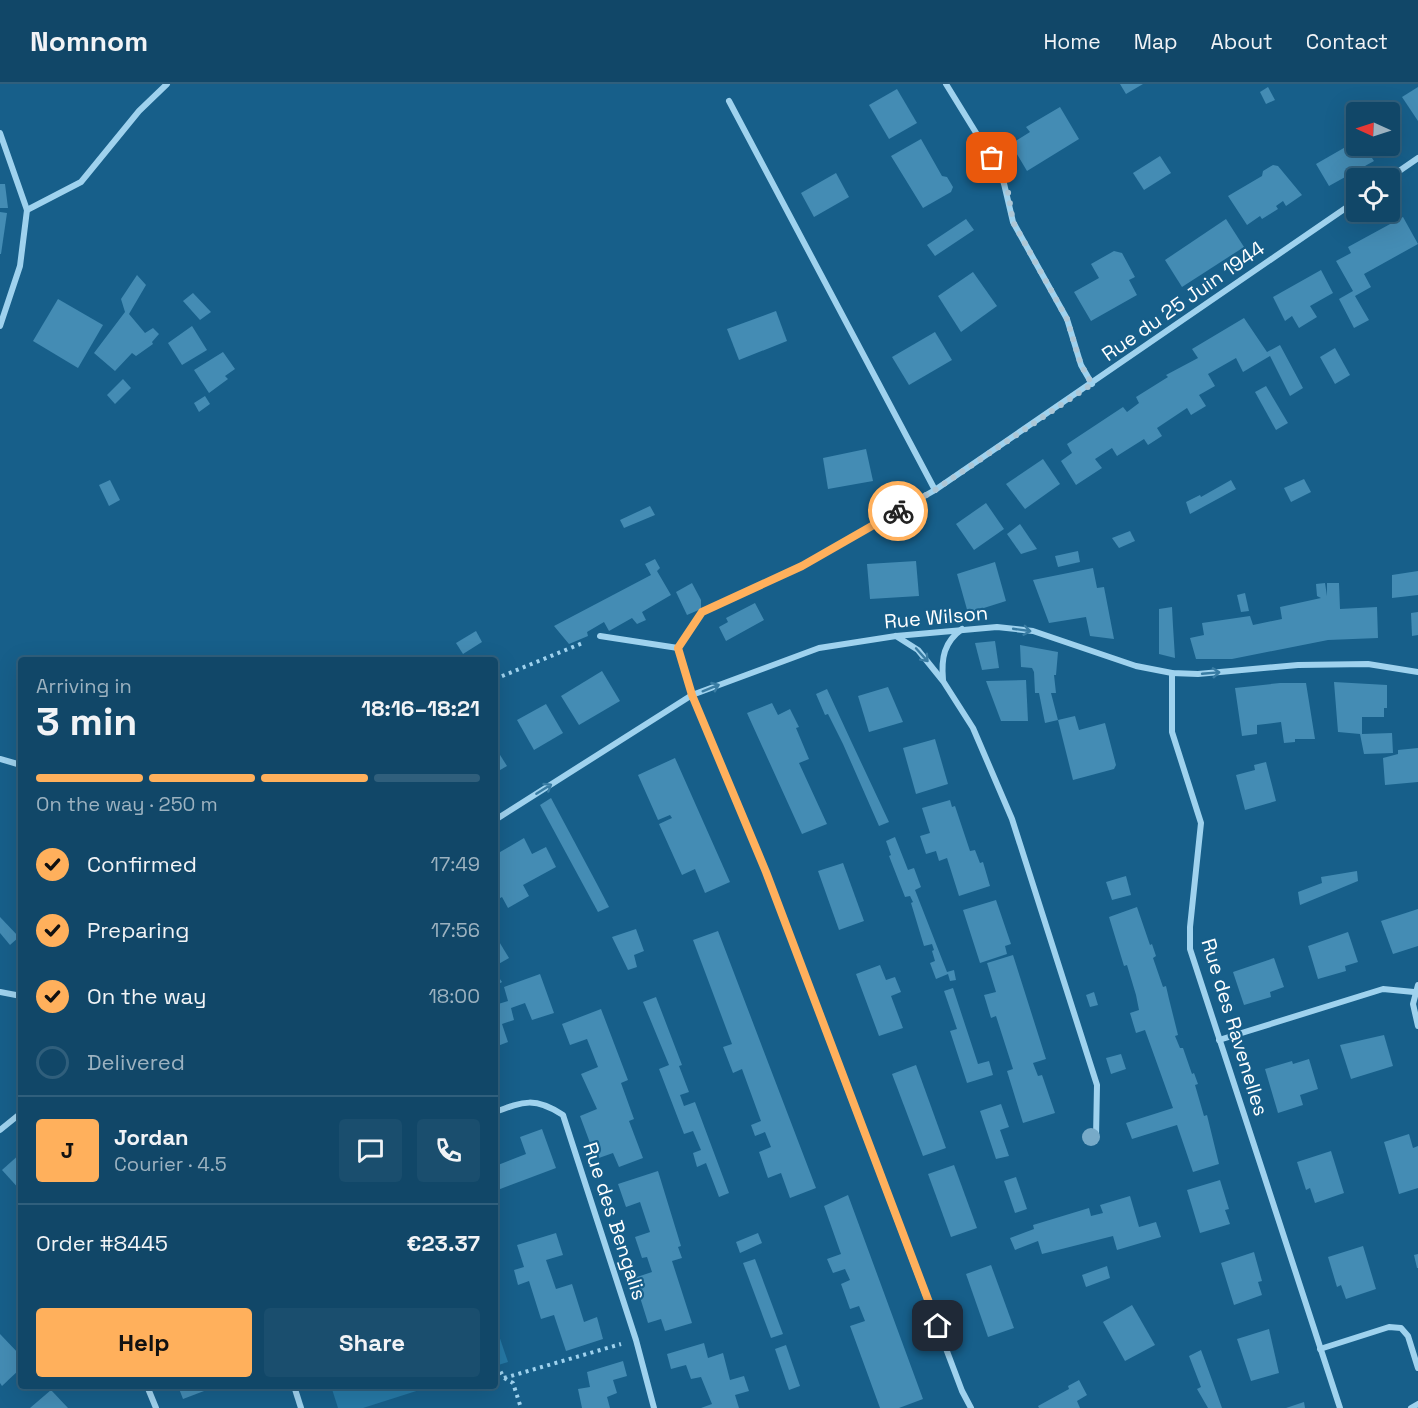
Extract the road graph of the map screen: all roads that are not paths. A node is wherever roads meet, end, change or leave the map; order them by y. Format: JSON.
{"nodes":[{"id":1,"x":167,"y":84,"type":"edge"},
{"id":2,"x":946,"y":84,"type":"edge"},
{"id":3,"x":729,"y":101,"type":"dead end"},
{"id":4,"x":0,"y":133,"type":"edge"},
{"id":5,"x":1418,"y":158,"type":"edge"},
{"id":6,"x":1400,"y":170,"type":"edge"},
{"id":7,"x":1346,"y":208,"type":"edge"},
{"id":8,"x":27,"y":210,"type":"junction"},
{"id":9,"x":0,"y":326,"type":"edge"},
{"id":10,"x":1092,"y":384,"type":"junction"},
{"id":11,"x":935,"y":490,"type":"junction"},
{"id":12,"x":964,"y":628,"type":"junction"},
{"id":13,"x":600,"y":636,"type":"road end"},
{"id":14,"x":896,"y":636,"type":"junction"},
{"id":15,"x":678,"y":648,"type":"junction"},
{"id":16,"x":1418,"y":672,"type":"edge"},
{"id":17,"x":1172,"y":673,"type":"junction"},
{"id":18,"x":943,"y":681,"type":"junction"},
{"id":19,"x":692,"y":695,"type":"junction"},
{"id":20,"x":0,"y":759,"type":"edge"},
{"id":21,"x":18,"y":764,"type":"edge"},
{"id":22,"x":498,"y":818,"type":"edge"},
{"id":23,"x":1418,"y":985,"type":"edge"},
{"id":24,"x":0,"y":992,"type":"edge"},
{"id":25,"x":1414,"y":992,"type":"junction"},
{"id":26,"x":18,"y":995,"type":"edge"},
{"id":27,"x":1418,"y":1026,"type":"edge"},
{"id":28,"x":1219,"y":1040,"type":"junction"},
{"id":29,"x":498,"y":1111,"type":"edge"},
{"id":30,"x":18,"y":1115,"type":"edge"},
{"id":31,"x":0,"y":1130,"type":"edge"},
{"id":32,"x":1096,"y":1138,"type":"dead end"},
{"id":33,"x":1320,"y":1349,"type":"junction"},
{"id":34,"x":1418,"y":1368,"type":"edge"},
{"id":35,"x":148,"y":1389,"type":"edge"},
{"id":36,"x":295,"y":1389,"type":"edge"},
{"id":37,"x":1418,"y":1404,"type":"edge"},
{"id":38,"x":156,"y":1408,"type":"edge"},
{"id":39,"x":301,"y":1408,"type":"edge"},
{"id":40,"x":654,"y":1408,"type":"edge"},
{"id":41,"x":971,"y":1408,"type":"edge"},
{"id":42,"x":1340,"y":1408,"type":"edge"},
{"id":43,"x":1411,"y":1408,"type":"edge"}],
"edges":[{"from":1,"to":8,"type":"street"},
{"from":2,"to":10,"type":"street"},
{"from":3,"to":11,"type":"street"},
{"from":4,"to":8,"type":"street"},
{"from":5,"to":6,"type":"street"},
{"from":7,"to":10,"type":"street","name":"Rue du 25 Juin 1944"},
{"from":8,"to":9,"type":"street"},
{"from":10,"to":11,"type":"street","name":"Rue du 25 Juin 1944"},
{"from":11,"to":15,"type":"street","name":"Rue du 25 Juin 1944"},
{"from":12,"to":14,"type":"street","name":"Rue Wilson"},
{"from":12,"to":17,"type":"street","name":"Rue Wilson","one_way":true},
{"from":12,"to":18,"type":"street"},
{"from":13,"to":15,"type":"street"},
{"from":14,"to":18,"type":"street","one_way":true},
{"from":19,"to":14,"type":"street","name":"Rue Wilson","one_way":true},
{"from":15,"to":19,"type":"street"},
{"from":17,"to":16,"type":"street","name":"Rue Wilson","one_way":true},
{"from":17,"to":28,"type":"street","name":"Rue des Ravenelles"},
{"from":18,"to":32,"type":"street"},
{"from":22,"to":19,"type":"street","name":"Rue Wilson","one_way":true},
{"from":19,"to":41,"type":"street"},
{"from":20,"to":21,"type":"street"},
{"from":23,"to":25,"type":"street"},
{"from":24,"to":26,"type":"street"},
{"from":25,"to":27,"type":"street"},
{"from":25,"to":28,"type":"street"},
{"from":28,"to":33,"type":"street","name":"Rue des Ravenelles"},
{"from":29,"to":40,"type":"street","name":"Rue des Bengalis"},
{"from":30,"to":31,"type":"street"},
{"from":33,"to":34,"type":"street"},
{"from":33,"to":42,"type":"street","name":"Rue des Ravenelles"},
{"from":35,"to":38,"type":"street"},
{"from":36,"to":39,"type":"street"},
{"from":37,"to":43,"type":"street"}]}
